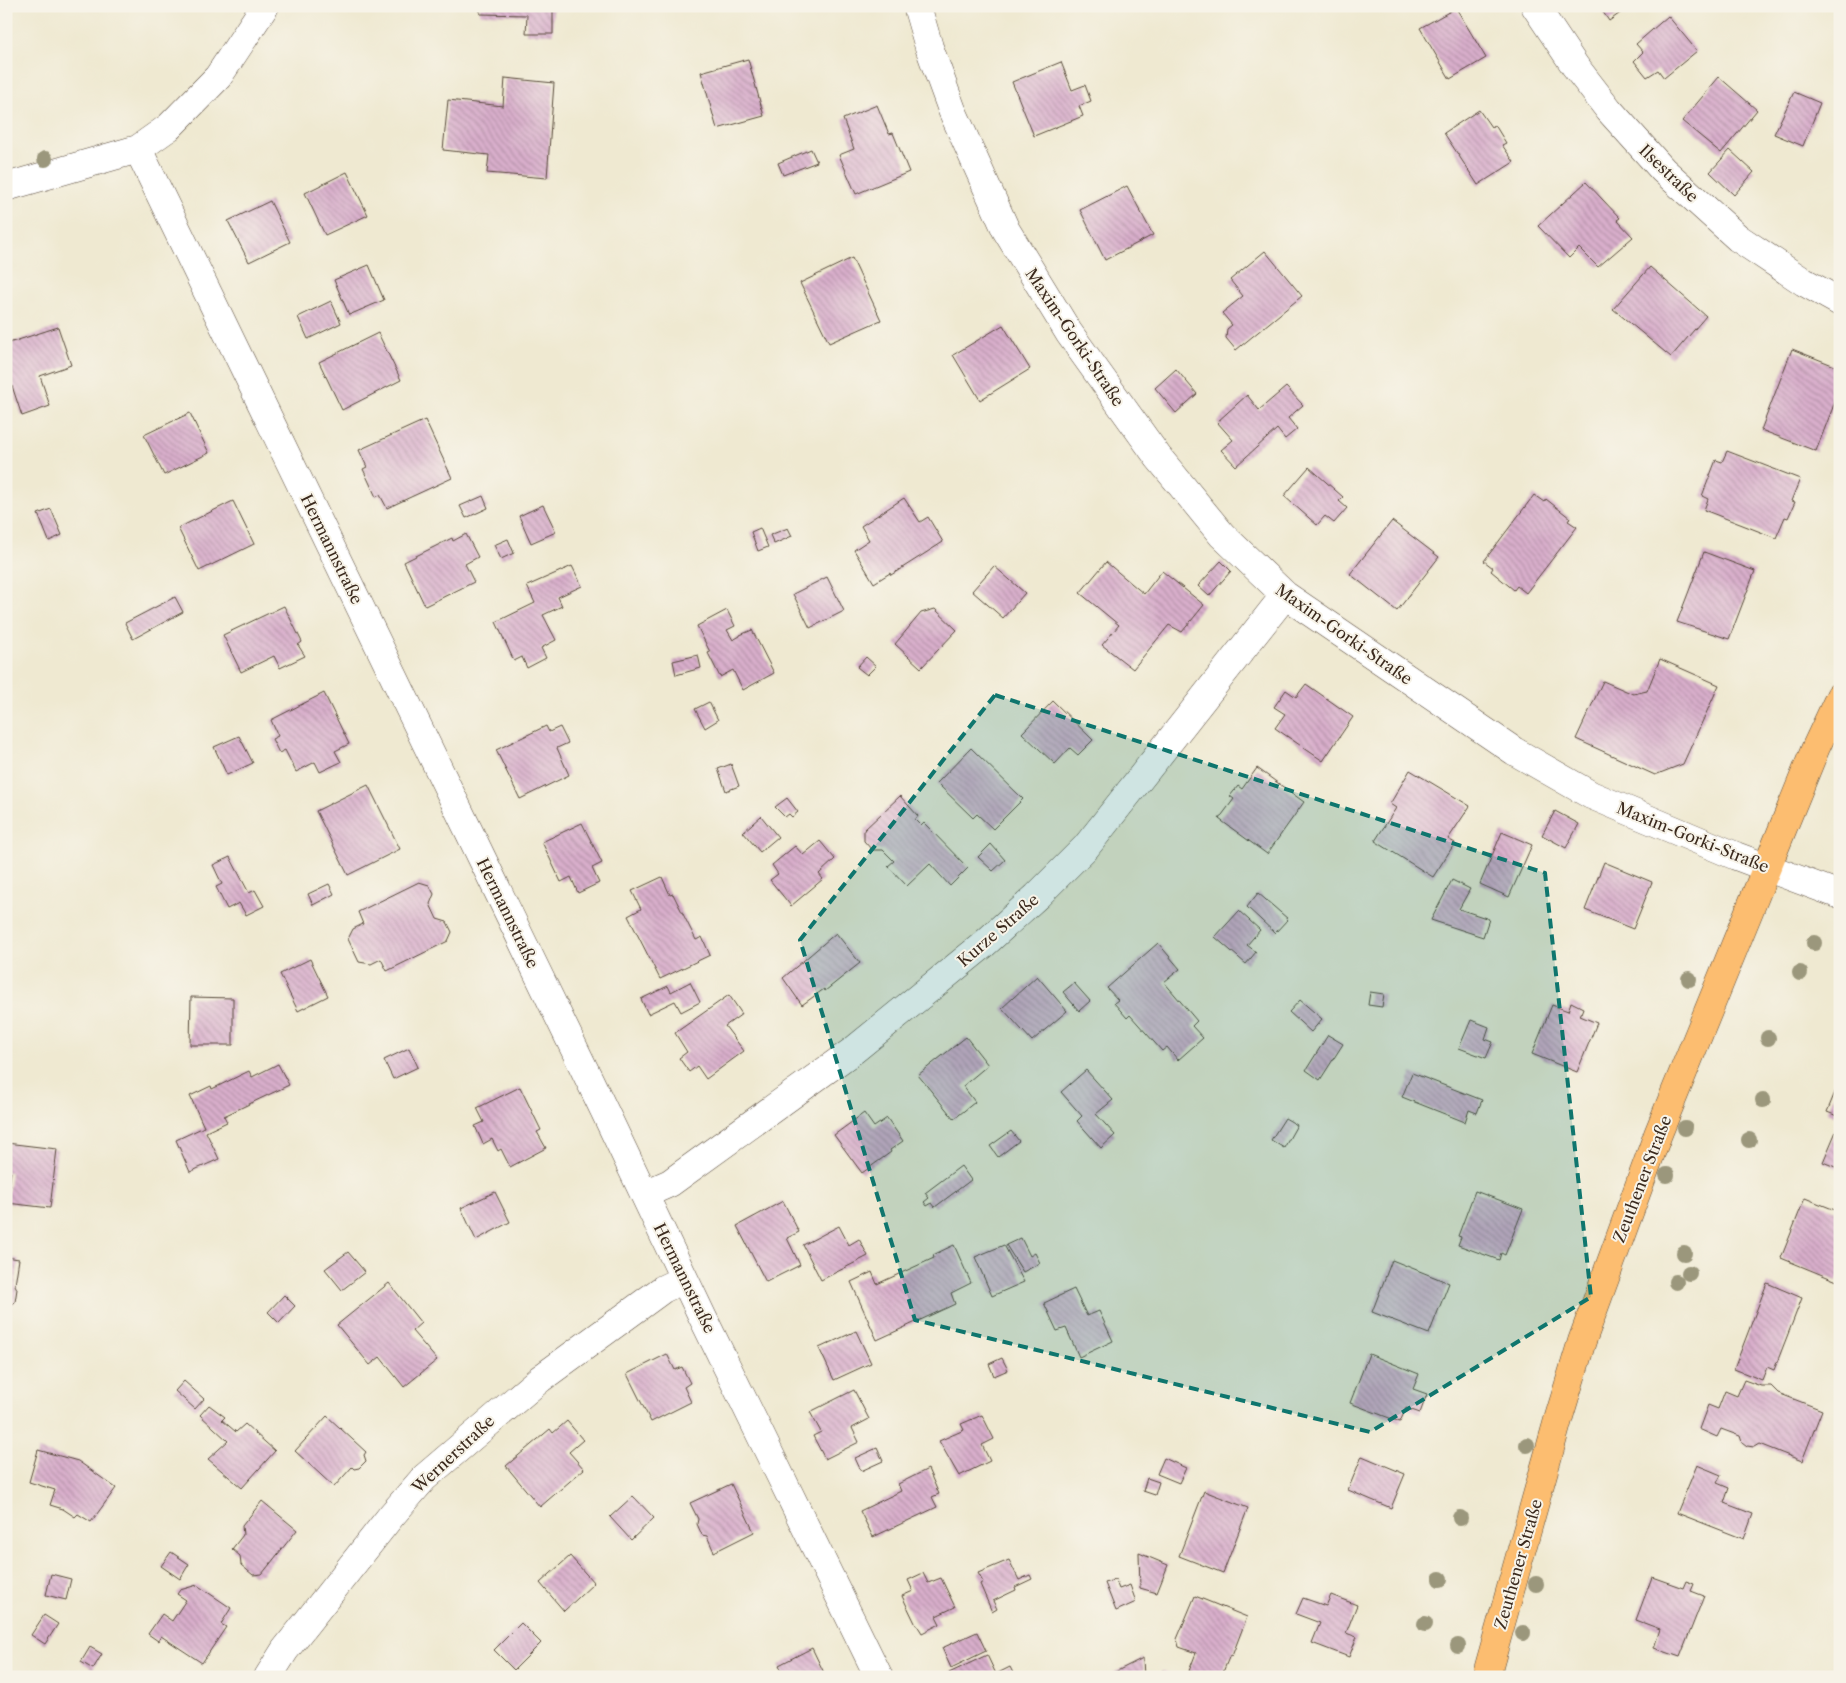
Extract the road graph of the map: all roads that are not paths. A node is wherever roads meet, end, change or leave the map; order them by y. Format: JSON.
{"nodes":[{"id":1,"x":265,"y":6,"type":"edge"},
{"id":2,"x":917,"y":6,"type":"edge"},
{"id":3,"x":1535,"y":6,"type":"edge"},
{"id":4,"x":138,"y":149,"type":"junction"},
{"id":5,"x":6,"y":187,"type":"edge"},
{"id":6,"x":1840,"y":302,"type":"edge"},
{"id":7,"x":1285,"y":595,"type":"junction"},
{"id":8,"x":1840,"y":696,"type":"edge"},
{"id":9,"x":1768,"y":868,"type":"junction"},
{"id":10,"x":1840,"y":895,"type":"edge"},
{"id":11,"x":645,"y":1194,"type":"junction"},
{"id":12,"x":684,"y":1279,"type":"junction"},
{"id":13,"x":268,"y":1677,"type":"edge"},
{"id":14,"x":879,"y":1677,"type":"edge"},
{"id":15,"x":1486,"y":1677,"type":"edge"}],
"edges":[{"from":1,"to":4,"type":"street"},
{"from":2,"to":7,"type":"street","name":"Maxim-Gorki-Straße"},
{"from":3,"to":6,"type":"street","name":"Ilsestraße"},
{"from":4,"to":5,"type":"street"},
{"from":4,"to":11,"type":"street","name":"Hermannstraße"},
{"from":7,"to":9,"type":"street","name":"Maxim-Gorki-Straße"},
{"from":7,"to":11,"type":"street","name":"Kurze Straße"},
{"from":8,"to":9,"type":"main road","name":"Zeuthener Straße"},
{"from":9,"to":10,"type":"street","name":"Maxim-Gorki-Straße"},
{"from":9,"to":15,"type":"main road","name":"Zeuthener Straße"},
{"from":11,"to":12,"type":"street","name":"Hermannstraße"},
{"from":12,"to":13,"type":"street","name":"Wernerstraße"},
{"from":12,"to":14,"type":"street","name":"Hermannstraße"}]}
